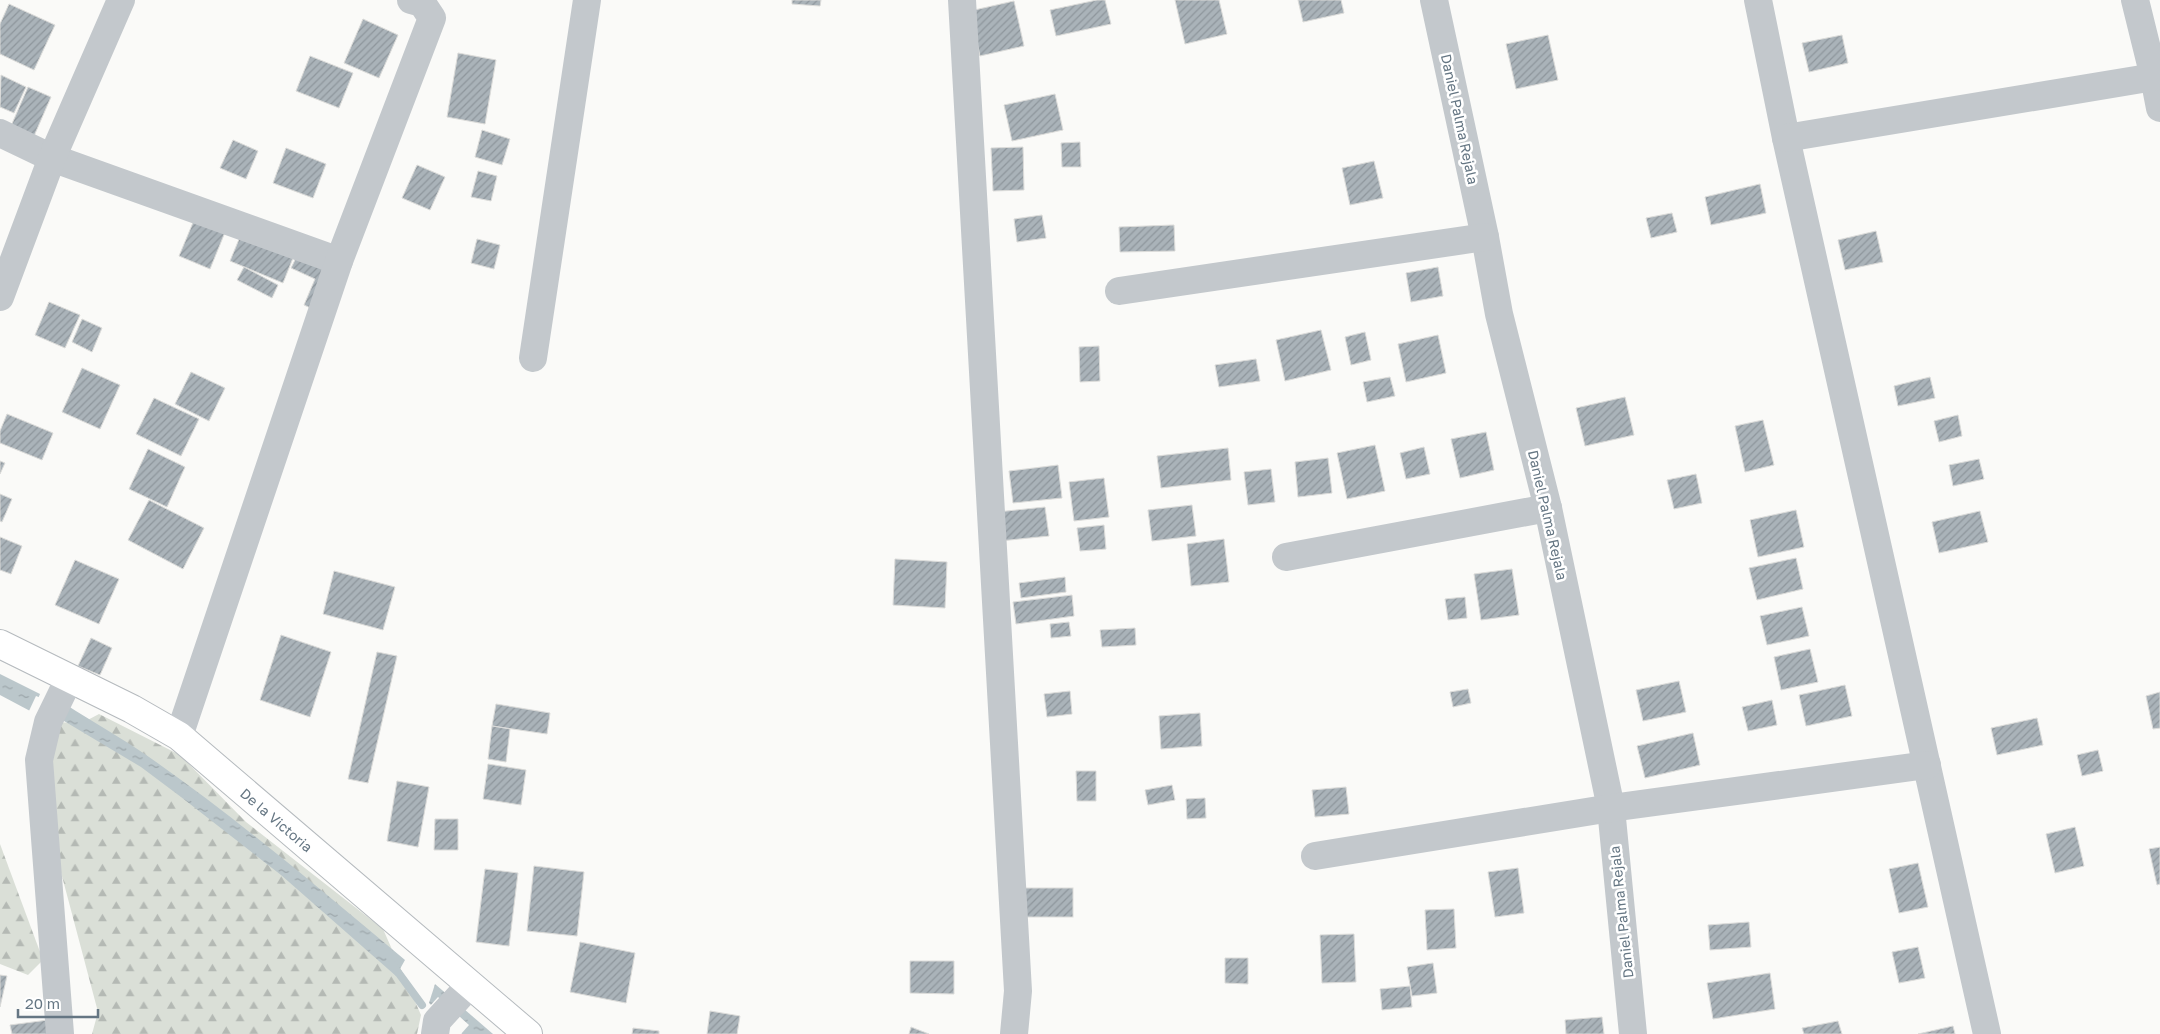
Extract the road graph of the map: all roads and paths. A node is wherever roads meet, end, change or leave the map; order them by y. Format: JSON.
{"nodes":[{"id":1,"x":121,"y":0,"type":"edge"},
{"id":2,"x":411,"y":0,"type":"edge"},
{"id":3,"x":587,"y":0,"type":"edge"},
{"id":4,"x":962,"y":0,"type":"edge"},
{"id":5,"x":1434,"y":0,"type":"edge"},
{"id":6,"x":1758,"y":0,"type":"edge"},
{"id":7,"x":2135,"y":0,"type":"edge"},
{"id":8,"x":2154,"y":77,"type":"junction"},
{"id":9,"x":2160,"y":108,"type":"edge"},
{"id":10,"x":0,"y":133,"type":"edge"},
{"id":11,"x":1786,"y":138,"type":"junction"},
{"id":12,"x":52,"y":158,"type":"junction"},
{"id":13,"x":1485,"y":237,"type":"junction"},
{"id":14,"x":339,"y":261,"type":"junction"},
{"id":15,"x":1119,"y":291,"type":"dead end"},
{"id":16,"x":0,"y":297,"type":"edge"},
{"id":17,"x":532,"y":358,"type":"dead end"},
{"id":18,"x":1548,"y":508,"type":"junction"},
{"id":19,"x":1286,"y":557,"type":"dead end"},
{"id":20,"x":0,"y":644,"type":"edge"},
{"id":21,"x":69,"y":679,"type":"junction"},
{"id":22,"x":179,"y":736,"type":"junction"},
{"id":23,"x":1927,"y":765,"type":"junction"},
{"id":24,"x":1611,"y":808,"type":"junction"},
{"id":25,"x":1315,"y":856,"type":"dead end"},
{"id":26,"x":470,"y":984,"type":"junction"},
{"id":27,"x":60,"y":1034,"type":"edge"},
{"id":28,"x":435,"y":1034,"type":"edge"},
{"id":29,"x":528,"y":1034,"type":"edge"},
{"id":30,"x":1014,"y":1034,"type":"edge"},
{"id":31,"x":1633,"y":1034,"type":"edge"},
{"id":32,"x":1987,"y":1034,"type":"edge"}],
"edges":[{"from":1,"to":12,"type":"street"},
{"from":2,"to":14,"type":"street"},
{"from":3,"to":17,"type":"street"},
{"from":4,"to":30,"type":"street"},
{"from":5,"to":13,"type":"street","name":"Daniel Palma Rejala"},
{"from":6,"to":11,"type":"street"},
{"from":7,"to":8,"type":"street"},
{"from":8,"to":9,"type":"street"},
{"from":8,"to":11,"type":"street"},
{"from":10,"to":12,"type":"street"},
{"from":11,"to":23,"type":"street"},
{"from":12,"to":14,"type":"street"},
{"from":12,"to":16,"type":"street"},
{"from":13,"to":15,"type":"street"},
{"from":13,"to":18,"type":"street","name":"Daniel Palma Rejala"},
{"from":14,"to":22,"type":"street"},
{"from":18,"to":19,"type":"street"},
{"from":18,"to":24,"type":"street","name":"Daniel Palma Rejala"},
{"from":20,"to":21,"type":"main road","name":"De la Victoria"},
{"from":21,"to":22,"type":"main road","name":"De la Victoria"},
{"from":21,"to":27,"type":"street"},
{"from":22,"to":26,"type":"main road","name":"De la Victoria"},
{"from":23,"to":24,"type":"street"},
{"from":23,"to":32,"type":"street"},
{"from":24,"to":25,"type":"street"},
{"from":24,"to":31,"type":"street","name":"Daniel Palma Rejala"},
{"from":26,"to":28,"type":"street"},
{"from":26,"to":29,"type":"main road","name":"De la Victoria"}]}
